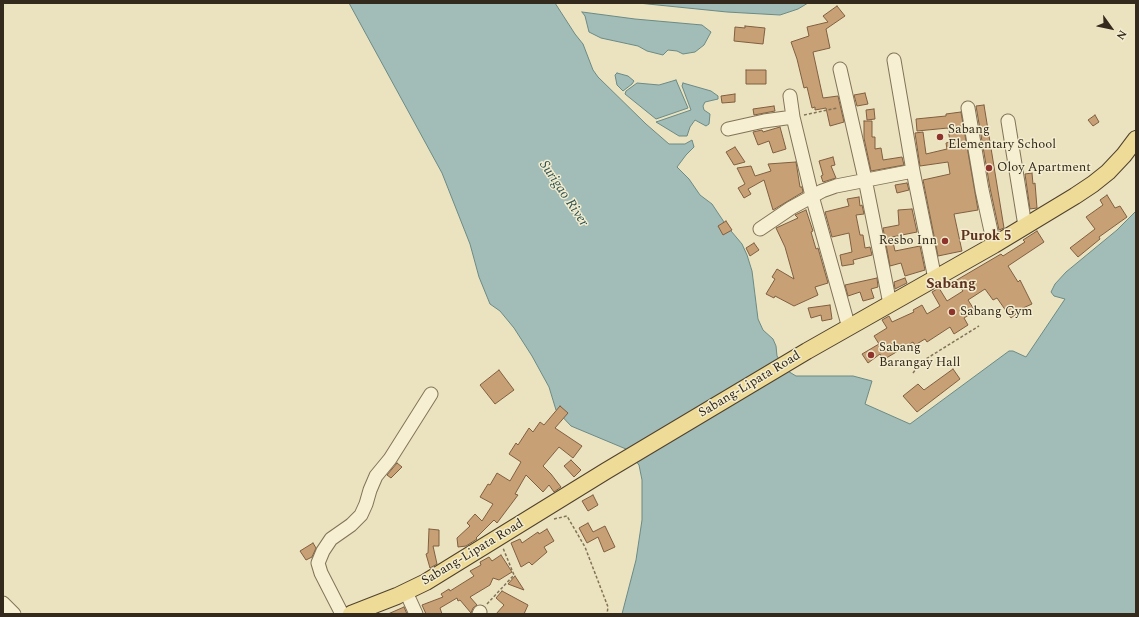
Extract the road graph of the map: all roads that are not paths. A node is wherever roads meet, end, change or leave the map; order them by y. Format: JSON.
{"nodes":[{"id":1,"x":894,"y":60,"type":"dead end"},
{"id":2,"x":840,"y":70,"type":"dead end"},
{"id":3,"x":790,"y":96,"type":"dead end"},
{"id":4,"x":968,"y":108,"type":"dead end"},
{"id":5,"x":793,"y":117,"type":"junction"},
{"id":6,"x":1008,"y":121,"type":"dead end"},
{"id":7,"x":728,"y":129,"type":"dead end"},
{"id":8,"x":1136,"y":139,"type":"edge"},
{"id":9,"x":913,"y":171,"type":"junction"},
{"id":10,"x":865,"y":179,"type":"junction"},
{"id":11,"x":812,"y":196,"type":"junction"},
{"id":12,"x":1025,"y":226,"type":"junction"},
{"id":13,"x":760,"y":229,"type":"dead end"},
{"id":14,"x":994,"y":245,"type":"junction"},
{"id":15,"x":935,"y":279,"type":"junction"},
{"id":16,"x":890,"y":304,"type":"junction"},
{"id":17,"x":849,"y":328,"type":"junction"},
{"id":18,"x":431,"y":394,"type":"dead end"},
{"id":19,"x":406,"y":592,"type":"junction"},
{"id":20,"x":3,"y":603,"type":"edge"},
{"id":21,"x":14,"y":614,"type":"edge"},
{"id":22,"x":342,"y":614,"type":"edge"},
{"id":23,"x":351,"y":614,"type":"edge"},
{"id":24,"x":416,"y":614,"type":"edge"}],
"edges":[{"from":1,"to":9,"type":"street"},
{"from":2,"to":10,"type":"street"},
{"from":3,"to":5,"type":"street"},
{"from":4,"to":14,"type":"street"},
{"from":5,"to":7,"type":"street"},
{"from":5,"to":11,"type":"street"},
{"from":6,"to":12,"type":"street"},
{"from":8,"to":12,"type":"main road","name":"Sabang-Lipata Road"},
{"from":9,"to":10,"type":"street"},
{"from":9,"to":15,"type":"street"},
{"from":10,"to":11,"type":"street"},
{"from":10,"to":16,"type":"street"},
{"from":11,"to":13,"type":"street"},
{"from":11,"to":17,"type":"street"},
{"from":12,"to":14,"type":"main road","name":"Sabang-Lipata Road"},
{"from":14,"to":15,"type":"main road","name":"Sabang-Lipata Road"},
{"from":15,"to":16,"type":"main road","name":"Sabang-Lipata Road"},
{"from":16,"to":17,"type":"main road","name":"Sabang-Lipata Road"},
{"from":17,"to":19,"type":"main road","name":"Sabang-Lipata Road"},
{"from":18,"to":22,"type":"street"},
{"from":19,"to":23,"type":"main road","name":"Sabang-Lipata Road"},
{"from":19,"to":24,"type":"street"},
{"from":20,"to":21,"type":"street"}]}
